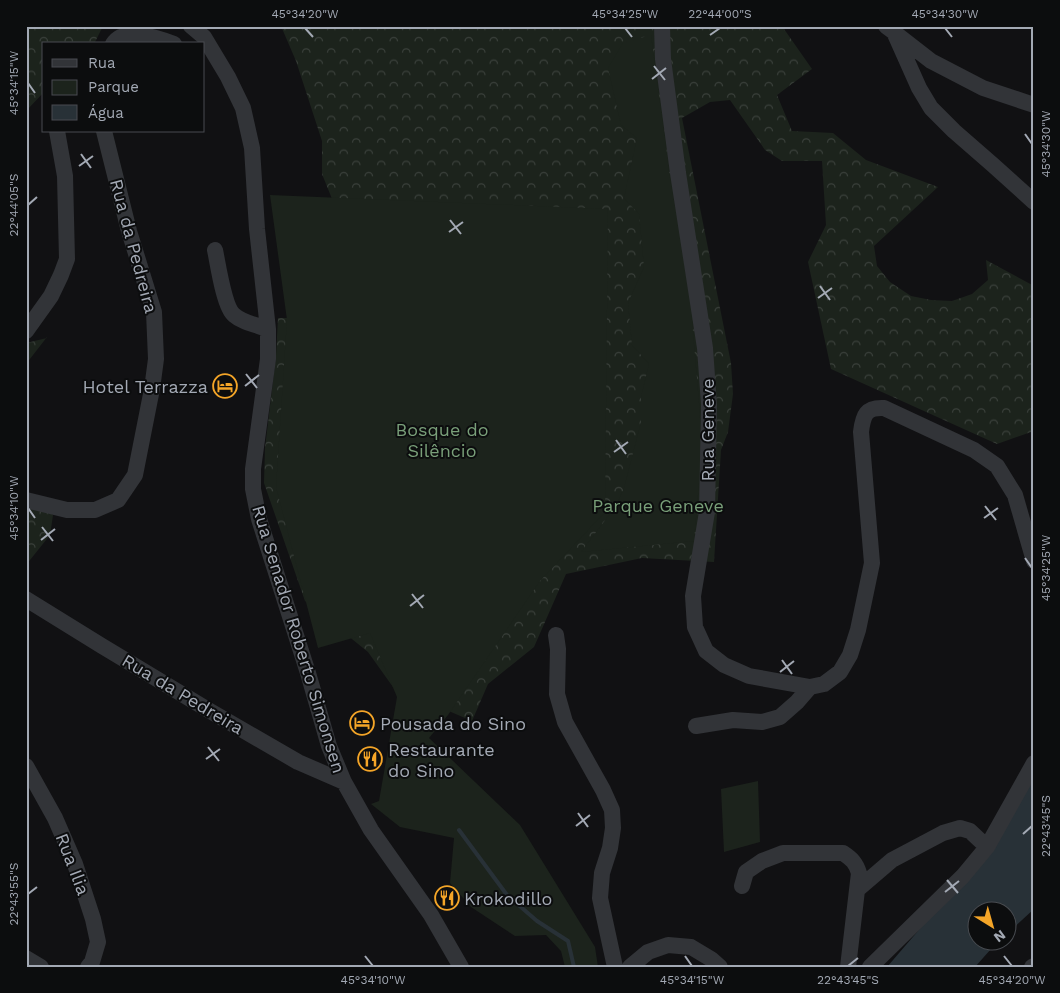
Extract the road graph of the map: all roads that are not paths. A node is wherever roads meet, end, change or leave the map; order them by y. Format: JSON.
{"nodes":[{"id":1,"x":191,"y":26,"type":"edge"},
{"id":2,"x":662,"y":26,"type":"edge"},
{"id":3,"x":890,"y":29,"type":"edge"},
{"id":4,"x":114,"y":42,"type":"edge"},
{"id":5,"x":169,"y":42,"type":"edge"},
{"id":6,"x":205,"y":61,"type":"edge"},
{"id":7,"x":228,"y":77,"type":"junction"},
{"id":8,"x":1034,"y":105,"type":"edge"},
{"id":9,"x":58,"y":132,"type":"edge"},
{"id":10,"x":104,"y":132,"type":"edge"},
{"id":11,"x":1034,"y":202,"type":"edge"},
{"id":12,"x":215,"y":250,"type":"dead end"},
{"id":13,"x":268,"y":329,"type":"junction"},
{"id":14,"x":26,"y":331,"type":"edge"},
{"id":15,"x":26,"y":500,"type":"edge"},
{"id":16,"x":1034,"y":561,"type":"edge"},
{"id":17,"x":26,"y":599,"type":"edge"},
{"id":18,"x":556,"y":635,"type":"dead end"},
{"id":19,"x":810,"y":687,"type":"junction"},
{"id":20,"x":696,"y":726,"type":"dead end"},
{"id":21,"x":1034,"y":763,"type":"edge"},
{"id":22,"x":26,"y":766,"type":"edge"},
{"id":23,"x":344,"y":782,"type":"junction"},
{"id":24,"x":986,"y":847,"type":"junction"},
{"id":25,"x":742,"y":886,"type":"dead end"},
{"id":26,"x":857,"y":890,"type":"junction"},
{"id":27,"x":26,"y":958,"type":"edge"},
{"id":28,"x":41,"y":967,"type":"edge"},
{"id":29,"x":88,"y":967,"type":"edge"},
{"id":30,"x":461,"y":967,"type":"edge"},
{"id":31,"x":615,"y":967,"type":"edge"},
{"id":32,"x":630,"y":967,"type":"edge"},
{"id":33,"x":720,"y":967,"type":"edge"},
{"id":34,"x":848,"y":967,"type":"edge"},
{"id":35,"x":870,"y":967,"type":"edge"}],
"edges":[{"from":1,"to":7,"type":"street","name":"Rua Senador Roberto Simonsen"},
{"from":2,"to":19,"type":"street","name":"Rua Geneve"},
{"from":3,"to":8,"type":"street"},
{"from":3,"to":11,"type":"street"},
{"from":4,"to":5,"type":"street"},
{"from":6,"to":7,"type":"street"},
{"from":7,"to":13,"type":"street","name":"Rua Senador Roberto Simonsen"},
{"from":9,"to":14,"type":"street"},
{"from":10,"to":15,"type":"street","name":"Rua da Pedreira"},
{"from":12,"to":13,"type":"street"},
{"from":13,"to":23,"type":"street","name":"Rua Senador Roberto Simonsen"},
{"from":16,"to":19,"type":"street"},
{"from":17,"to":23,"type":"street","name":"Rua da Pedreira"},
{"from":18,"to":31,"type":"street"},
{"from":19,"to":20,"type":"street"},
{"from":21,"to":24,"type":"street"},
{"from":22,"to":29,"type":"street","name":"Rua Ilia"},
{"from":23,"to":30,"type":"street","name":"Rua Senador Roberto Simonsen"},
{"from":24,"to":26,"type":"street"},
{"from":24,"to":35,"type":"street"},
{"from":25,"to":26,"type":"street"},
{"from":26,"to":34,"type":"street"},
{"from":27,"to":28,"type":"street"},
{"from":32,"to":33,"type":"street"}]}
